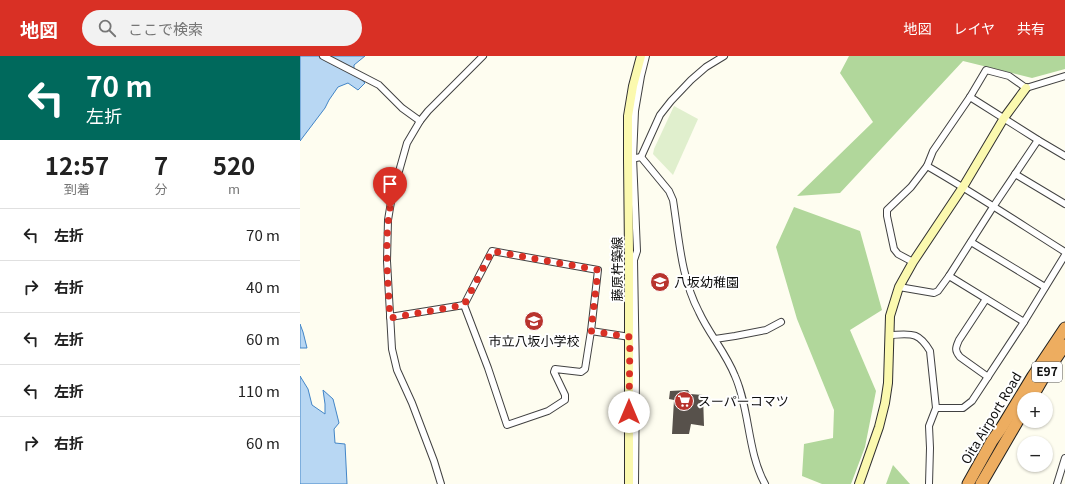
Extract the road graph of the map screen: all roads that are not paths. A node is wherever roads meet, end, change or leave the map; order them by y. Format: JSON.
{"nodes":[{"id":1,"x":323,"y":56,"type":"edge"},
{"id":2,"x":483,"y":56,"type":"edge"},
{"id":3,"x":641,"y":56,"type":"edge"},
{"id":4,"x":646,"y":56,"type":"edge"},
{"id":5,"x":724,"y":56,"type":"edge"},
{"id":6,"x":1065,"y":76,"type":"edge"},
{"id":7,"x":1026,"y":88,"type":"junction"},
{"id":8,"x":970,"y":97,"type":"junction"},
{"id":9,"x":1004,"y":118,"type":"junction"},
{"id":10,"x":420,"y":121,"type":"junction"},
{"id":11,"x":1038,"y":140,"type":"junction"},
{"id":12,"x":1064,"y":155,"type":"edge"},
{"id":13,"x":641,"y":157,"type":"junction"},
{"id":14,"x":631,"y":159,"type":"junction"},
{"id":15,"x":927,"y":166,"type":"junction"},
{"id":16,"x":1015,"y":174,"type":"junction"},
{"id":17,"x":963,"y":187,"type":"junction"},
{"id":18,"x":1065,"y":204,"type":"edge"},
{"id":19,"x":993,"y":207,"type":"junction"},
{"id":20,"x":971,"y":242,"type":"junction"},
{"id":21,"x":1065,"y":253,"type":"edge"},
{"id":22,"x":913,"y":262,"type":"junction"},
{"id":23,"x":949,"y":276,"type":"junction"},
{"id":24,"x":899,"y":287,"type":"junction"},
{"id":25,"x":1045,"y":287,"type":"junction"},
{"id":26,"x":986,"y":298,"type":"junction"},
{"id":27,"x":464,"y":305,"type":"junction"},
{"id":28,"x":390,"y":318,"type":"junction"},
{"id":29,"x":781,"y":322,"type":"dead end"},
{"id":30,"x":1024,"y":322,"type":"junction"},
{"id":31,"x":1065,"y":328,"type":"edge"},
{"id":32,"x":591,"y":331,"type":"junction"},
{"id":33,"x":890,"y":335,"type":"junction"},
{"id":34,"x":630,"y":337,"type":"junction"},
{"id":35,"x":714,"y":339,"type":"junction"},
{"id":36,"x":1065,"y":345,"type":"edge"},
{"id":37,"x":988,"y":376,"type":"junction"},
{"id":38,"x":1035,"y":392,"type":"edge"},
{"id":39,"x":936,"y":408,"type":"junction"},
{"id":40,"x":1017,"y":422,"type":"edge"},
{"id":41,"x":1065,"y":458,"type":"edge"},
{"id":42,"x":441,"y":484,"type":"edge"},
{"id":43,"x":629,"y":484,"type":"edge"},
{"id":44,"x":635,"y":484,"type":"edge"},
{"id":45,"x":765,"y":484,"type":"edge"},
{"id":46,"x":859,"y":484,"type":"edge"},
{"id":47,"x":929,"y":484,"type":"edge"},
{"id":48,"x":968,"y":484,"type":"edge"},
{"id":49,"x":981,"y":484,"type":"edge"},
{"id":50,"x":1057,"y":484,"type":"edge"}],
"edges":[{"from":1,"to":10,"type":"street"},
{"from":2,"to":10,"type":"street"},
{"from":3,"to":14,"type":"street","name":"藤原杵築線"},
{"from":4,"to":14,"type":"street"},
{"from":5,"to":13,"type":"street"},
{"from":6,"to":7,"type":"street"},
{"from":7,"to":8,"type":"street"},
{"from":7,"to":9,"type":"street"},
{"from":8,"to":9,"type":"street"},
{"from":8,"to":15,"type":"street"},
{"from":9,"to":11,"type":"street"},
{"from":9,"to":17,"type":"street"},
{"from":10,"to":28,"type":"street"},
{"from":11,"to":12,"type":"street"},
{"from":11,"to":16,"type":"street"},
{"from":13,"to":14,"type":"street"},
{"from":13,"to":35,"type":"street"},
{"from":14,"to":34,"type":"street","name":"藤原杵築線"},
{"from":14,"to":44,"type":"street"},
{"from":15,"to":17,"type":"street"},
{"from":15,"to":22,"type":"street"},
{"from":16,"to":18,"type":"street"},
{"from":16,"to":19,"type":"street"},
{"from":17,"to":19,"type":"street"},
{"from":17,"to":22,"type":"street"},
{"from":19,"to":20,"type":"street"},
{"from":19,"to":21,"type":"street"},
{"from":20,"to":23,"type":"street"},
{"from":20,"to":25,"type":"street"},
{"from":21,"to":25,"type":"street"},
{"from":22,"to":24,"type":"street"},
{"from":23,"to":24,"type":"street"},
{"from":23,"to":26,"type":"street"},
{"from":24,"to":33,"type":"street"},
{"from":25,"to":30,"type":"street"},
{"from":26,"to":30,"type":"street"},
{"from":26,"to":37,"type":"street"},
{"from":27,"to":28,"type":"street"},
{"from":27,"to":32,"type":"street"},
{"from":27,"to":32,"type":"street"},
{"from":28,"to":42,"type":"street"},
{"from":29,"to":35,"type":"street"},
{"from":30,"to":37,"type":"street"},
{"from":31,"to":48,"type":"highway","name":"Oita Airport Road","number":"E97"},
{"from":32,"to":34,"type":"street"},
{"from":33,"to":39,"type":"street"},
{"from":33,"to":46,"type":"street"},
{"from":34,"to":43,"type":"street","name":"藤原杵築線"},
{"from":35,"to":45,"type":"street"},
{"from":36,"to":38,"type":"highway","name":"Oita Airport Road","number":"E97"},
{"from":37,"to":39,"type":"street"},
{"from":39,"to":47,"type":"street"},
{"from":40,"to":49,"type":"highway","name":"Oita Airport Road"},
{"from":41,"to":50,"type":"street"}]}
